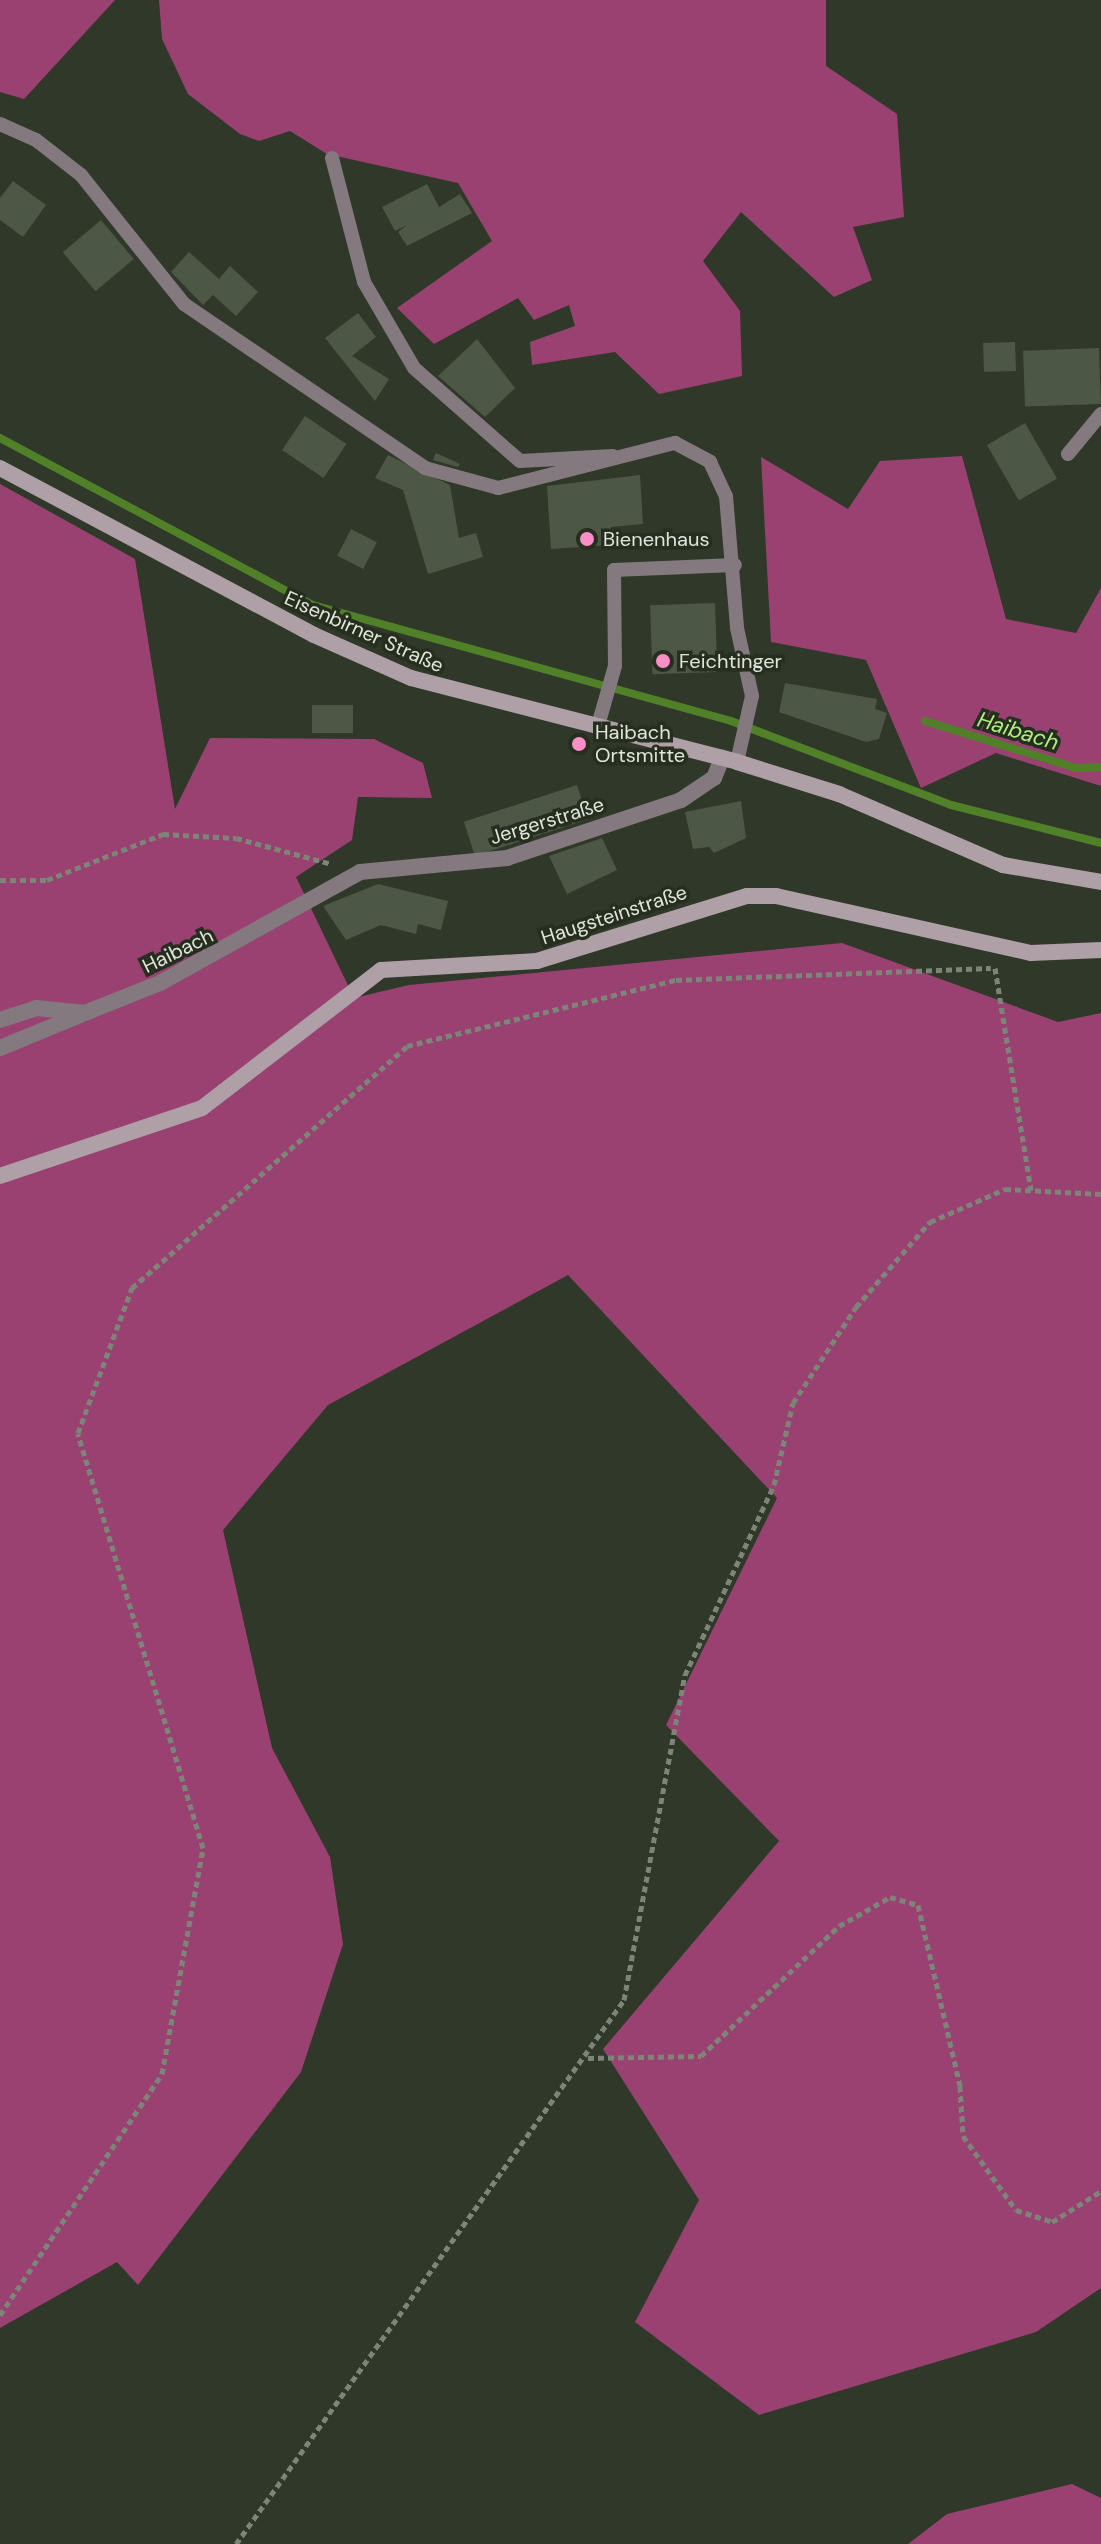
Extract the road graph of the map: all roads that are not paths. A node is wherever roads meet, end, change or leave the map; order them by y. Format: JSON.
{"nodes":[{"id":1,"x":0,"y":124,"type":"edge"},
{"id":2,"x":332,"y":158,"type":"dead end"},
{"id":3,"x":1101,"y":414,"type":"edge"},
{"id":4,"x":1068,"y":454,"type":"dead end"},
{"id":5,"x":624,"y":455,"type":"junction"},
{"id":6,"x":0,"y":468,"type":"edge"},
{"id":7,"x":735,"y":565,"type":"junction"},
{"id":8,"x":599,"y":722,"type":"junction"},
{"id":9,"x":729,"y":760,"type":"junction"},
{"id":10,"x":360,"y":872,"type":"joint"},
{"id":11,"x":1101,"y":882,"type":"edge"},
{"id":12,"x":1101,"y":950,"type":"edge"},
{"id":13,"x":85,"y":1013,"type":"junction"},
{"id":14,"x":0,"y":1020,"type":"edge"},
{"id":15,"x":0,"y":1048,"type":"edge"},
{"id":16,"x":0,"y":1176,"type":"edge"}],
"edges":[{"from":1,"to":5,"type":"lane"},
{"from":2,"to":5,"type":"lane"},
{"from":3,"to":4,"type":"lane"},
{"from":5,"to":7,"type":"lane"},
{"from":6,"to":8,"type":"main road","name":"Eisenbirner Straße"},
{"from":7,"to":8,"type":"lane"},
{"from":7,"to":9,"type":"lane"},
{"from":8,"to":9,"type":"main road","name":"Eisenbirner Straße"},
{"from":9,"to":10,"type":"street","name":"Jergerstraße"},
{"from":9,"to":11,"type":"main road","name":"Eisenbirner Straße"},
{"from":10,"to":13,"type":"street","name":"Haibach"},
{"from":12,"to":16,"type":"main road","name":"Haugsteinstraße"},
{"from":13,"to":14,"type":"street","name":"Haibach"},
{"from":13,"to":15,"type":"street"}]}
